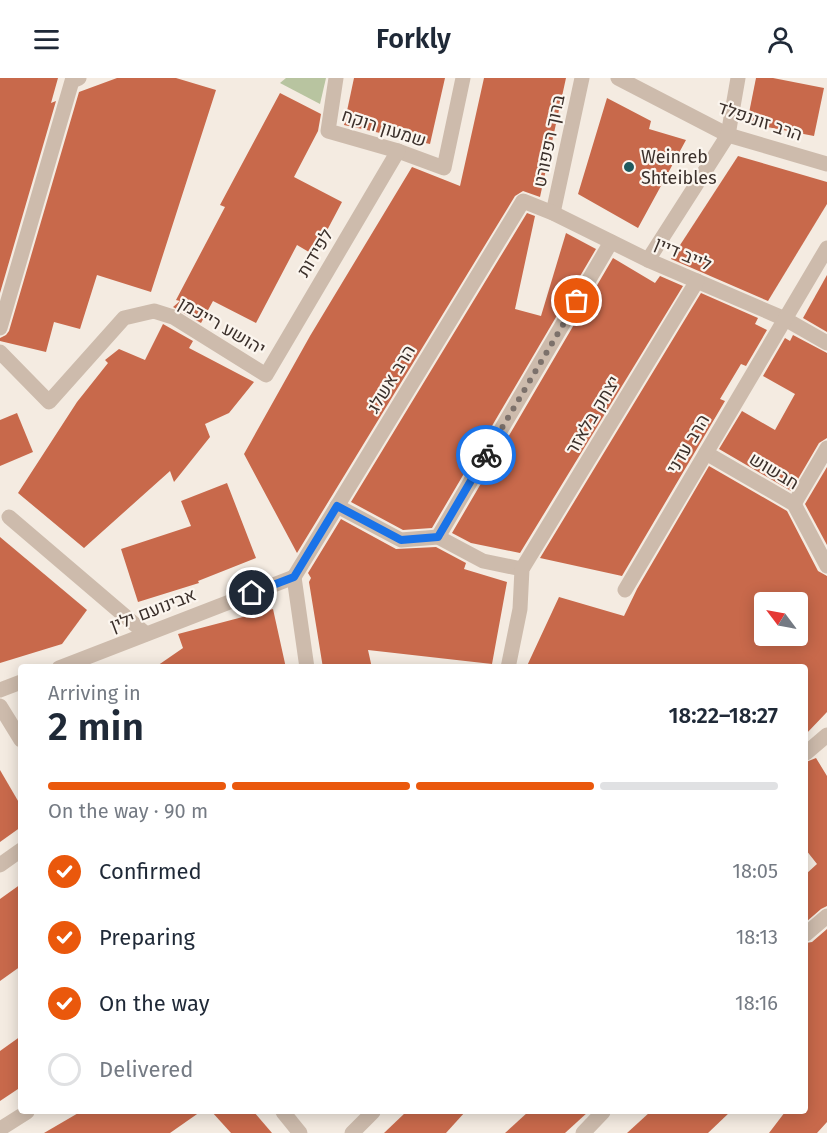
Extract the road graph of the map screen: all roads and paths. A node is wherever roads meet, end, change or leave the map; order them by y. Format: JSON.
{"nodes":[{"id":1,"x":79,"y":78,"type":"edge"},
{"id":2,"x":336,"y":78,"type":"edge"},
{"id":3,"x":464,"y":78,"type":"edge"},
{"id":4,"x":582,"y":78,"type":"edge"},
{"id":5,"x":618,"y":78,"type":"edge"},
{"id":6,"x":738,"y":78,"type":"edge"},
{"id":7,"x":728,"y":135,"type":"junction"},
{"id":8,"x":398,"y":151,"type":"junction"},
{"id":9,"x":827,"y":164,"type":"edge"},
{"id":10,"x":523,"y":201,"type":"joint"},
{"id":11,"x":554,"y":213,"type":"junction"},
{"id":12,"x":611,"y":242,"type":"junction"},
{"id":13,"x":827,"y":248,"type":"edge"},
{"id":14,"x":648,"y":260,"type":"junction"},
{"id":15,"x":697,"y":281,"type":"junction"},
{"id":16,"x":786,"y":319,"type":"junction"},
{"id":17,"x":0,"y":328,"type":"edge"},
{"id":18,"x":827,"y":343,"type":"edge"},
{"id":19,"x":0,"y":352,"type":"edge"},
{"id":20,"x":266,"y":375,"type":"joint"},
{"id":21,"x":827,"y":448,"type":"edge"},
{"id":22,"x":706,"y":453,"type":"junction"},
{"id":23,"x":794,"y":504,"type":"junction"},
{"id":24,"x":337,"y":506,"type":"junction"},
{"id":25,"x":9,"y":517,"type":"dead end"},
{"id":26,"x":438,"y":537,"type":"junction"},
{"id":27,"x":827,"y":566,"type":"edge"},
{"id":28,"x":522,"y":569,"type":"junction"},
{"id":29,"x":294,"y":577,"type":"junction"},
{"id":30,"x":625,"y":590,"type":"dead end"},
{"id":31,"x":146,"y":634,"type":"junction"},
{"id":32,"x":69,"y":664,"type":"edge"},
{"id":33,"x":306,"y":664,"type":"edge"},
{"id":34,"x":509,"y":664,"type":"edge"},
{"id":35,"x":18,"y":683,"type":"edge"},
{"id":36,"x":0,"y":690,"type":"edge"},
{"id":37,"x":0,"y":706,"type":"edge"},
{"id":38,"x":18,"y":735,"type":"edge"},
{"id":39,"x":827,"y":735,"type":"edge"},
{"id":40,"x":808,"y":751,"type":"edge"},
{"id":41,"x":18,"y":852,"type":"edge"},
{"id":42,"x":0,"y":865,"type":"edge"},
{"id":43,"x":827,"y":916,"type":"edge"},
{"id":44,"x":808,"y":931,"type":"edge"},
{"id":45,"x":24,"y":1114,"type":"edge"},
{"id":46,"x":285,"y":1114,"type":"edge"},
{"id":47,"x":371,"y":1114,"type":"edge"},
{"id":48,"x":601,"y":1114,"type":"edge"},
{"id":49,"x":0,"y":1130,"type":"edge"},
{"id":50,"x":300,"y":1133,"type":"edge"},
{"id":51,"x":352,"y":1133,"type":"edge"},
{"id":52,"x":583,"y":1133,"type":"edge"}],
"edges":[{"from":1,"to":17,"type":"street"},
{"from":2,"to":8,"type":"street","name":"שמעון רוקח"},
{"from":3,"to":8,"type":"street","name":"שמעון רוקח"},
{"from":4,"to":11,"type":"street","name":"ברוך רפפורט"},
{"from":5,"to":7,"type":"street","name":"הרב זוננפלד"},
{"from":6,"to":7,"type":"street"},
{"from":7,"to":9,"type":"street","name":"הרב זוננפלד"},
{"from":7,"to":14,"type":"street"},
{"from":8,"to":20,"type":"street","name":"לפידות"},
{"from":10,"to":11,"type":"street","name":"לייב דיין"},
{"from":10,"to":24,"type":"street","name":"הרב אשלג"},
{"from":11,"to":12,"type":"street","name":"לייב דיין"},
{"from":12,"to":14,"type":"street","name":"לייב דיין"},
{"from":12,"to":26,"type":"street"},
{"from":13,"to":16,"type":"street","name":"הרב עדני"},
{"from":14,"to":15,"type":"street","name":"לייב דיין"},
{"from":15,"to":16,"type":"street","name":"לייב דיין"},
{"from":15,"to":28,"type":"street","name":"יצחק בלאזר"},
{"from":16,"to":18,"type":"street","name":"לייב דיין"},
{"from":16,"to":22,"type":"street","name":"הרב עדני"},
{"from":19,"to":20,"type":"street","name":"יהושע רייכמן"},
{"from":21,"to":23,"type":"street"},
{"from":22,"to":23,"type":"street","name":"חבשוש"},
{"from":22,"to":30,"type":"street","name":"הרב עדני"},
{"from":23,"to":27,"type":"street","name":"חבשוש"},
{"from":24,"to":26,"type":"street"},
{"from":24,"to":29,"type":"street","name":"הרב אשלג"},
{"from":25,"to":31,"type":"street"},
{"from":26,"to":28,"type":"street"},
{"from":28,"to":34,"type":"street"},
{"from":29,"to":31,"type":"street","name":"אבינועם ילין"},
{"from":29,"to":33,"type":"street"},
{"from":31,"to":32,"type":"street","name":"אבינועם ילין"},
{"from":35,"to":36,"type":"street"},
{"from":37,"to":38,"type":"street"},
{"from":39,"to":40,"type":"street"},
{"from":41,"to":42,"type":"street"},
{"from":43,"to":44,"type":"street"},
{"from":45,"to":49,"type":"street"},
{"from":46,"to":50,"type":"street"},
{"from":47,"to":51,"type":"street"},
{"from":48,"to":52,"type":"street"}]}
